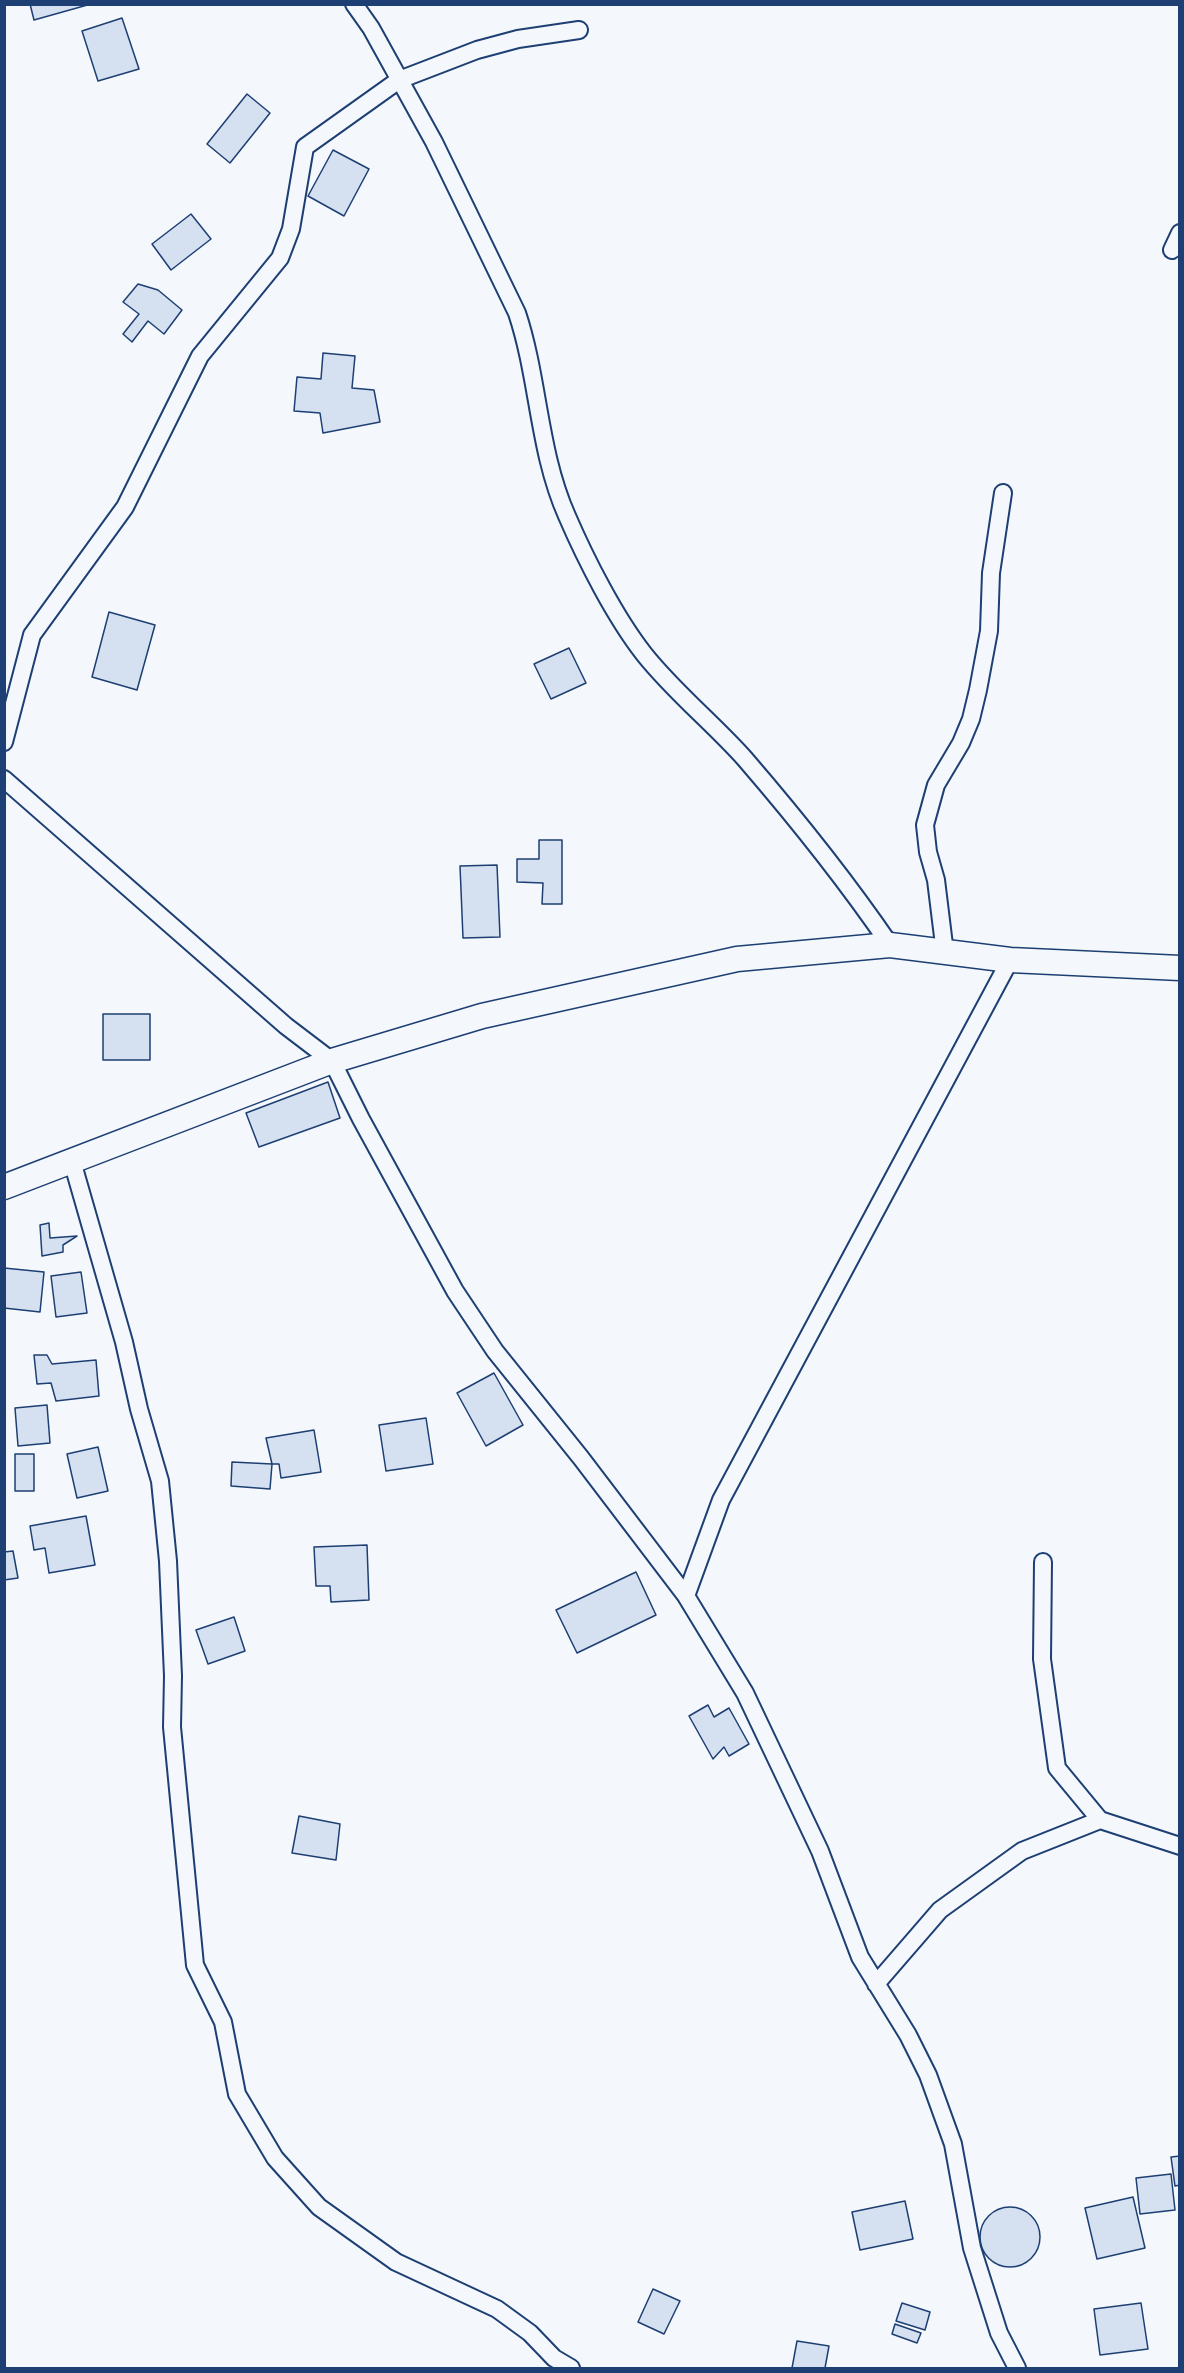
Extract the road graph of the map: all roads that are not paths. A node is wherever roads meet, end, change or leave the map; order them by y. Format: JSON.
{"nodes":[{"id":1,"x":354,"y":4,"type":"edge"},
{"id":2,"x":579,"y":30,"type":"dead end"},
{"id":3,"x":399,"y":80,"type":"junction"},
{"id":4,"x":1179,"y":233,"type":"edge"},
{"id":5,"x":1172,"y":250,"type":"dead end"},
{"id":6,"x":1003,"y":493,"type":"dead end"},
{"id":7,"x":4,"y":741,"type":"edge"},
{"id":8,"x":4,"y":779,"type":"edge"},
{"id":9,"x":890,"y":945,"type":"junction"},
{"id":10,"x":945,"y":952,"type":"junction"},
{"id":11,"x":1010,"y":960,"type":"junction"},
{"id":12,"x":1179,"y":968,"type":"edge"},
{"id":13,"x":332,"y":1061,"type":"junction"},
{"id":14,"x":72,"y":1161,"type":"junction"},
{"id":15,"x":4,"y":1187,"type":"edge"},
{"id":16,"x":1043,"y":1562,"type":"dead end"},
{"id":17,"x":686,"y":1596,"type":"junction"},
{"id":18,"x":1100,"y":1820,"type":"junction"},
{"id":19,"x":1179,"y":1846,"type":"edge"},
{"id":20,"x":876,"y":1984,"type":"junction"},
{"id":21,"x":571,"y":2368,"type":"edge"},
{"id":22,"x":1017,"y":2368,"type":"edge"}],
"edges":[{"from":1,"to":3,"type":"street"},
{"from":2,"to":3,"type":"street"},
{"from":3,"to":7,"type":"street"},
{"from":3,"to":9,"type":"street"},
{"from":4,"to":5,"type":"street"},
{"from":6,"to":10,"type":"street"},
{"from":8,"to":13,"type":"street"},
{"from":9,"to":10,"type":"main road"},
{"from":9,"to":13,"type":"main road"},
{"from":10,"to":11,"type":"main road"},
{"from":11,"to":12,"type":"main road"},
{"from":11,"to":17,"type":"street"},
{"from":13,"to":14,"type":"main road"},
{"from":13,"to":17,"type":"street"},
{"from":14,"to":15,"type":"main road"},
{"from":14,"to":21,"type":"street"},
{"from":16,"to":18,"type":"street"},
{"from":17,"to":20,"type":"street"},
{"from":18,"to":19,"type":"street"},
{"from":18,"to":20,"type":"street"},
{"from":20,"to":22,"type":"street"}]}
